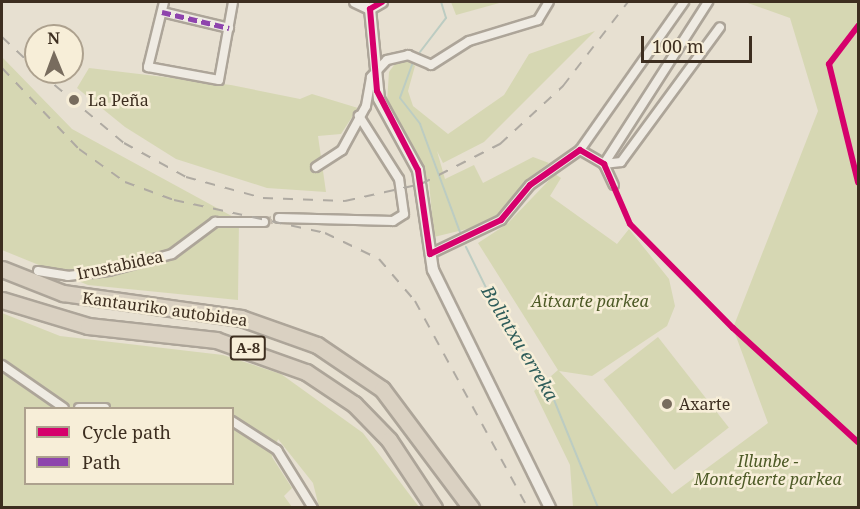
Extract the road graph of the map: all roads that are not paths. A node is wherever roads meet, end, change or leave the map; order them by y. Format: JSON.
{"nodes":[{"id":1,"x":164,"y":2,"type":"edge"},
{"id":2,"x":233,"y":2,"type":"edge"},
{"id":3,"x":355,"y":2,"type":"edge"},
{"id":4,"x":382,"y":2,"type":"edge"},
{"id":5,"x":549,"y":2,"type":"edge"},
{"id":6,"x":684,"y":2,"type":"edge"},
{"id":7,"x":708,"y":2,"type":"edge"},
{"id":8,"x":370,"y":9,"type":"junction"},
{"id":9,"x":162,"y":12,"type":"junction"},
{"id":10,"x":720,"y":27,"type":"dead end"},
{"id":11,"x":230,"y":28,"type":"junction"},
{"id":12,"x":376,"y":55,"type":"junction"},
{"id":13,"x":387,"y":60,"type":"junction"},
{"id":14,"x":378,"y":69,"type":"junction"},
{"id":15,"x":359,"y":116,"type":"junction"},
{"id":16,"x":580,"y":150,"type":"junction"},
{"id":17,"x":604,"y":164,"type":"junction"},
{"id":18,"x":316,"y":167,"type":"dead end"},
{"id":19,"x":614,"y":184,"type":"dead end"},
{"id":20,"x":279,"y":218,"type":"tunnel mouth"},
{"id":21,"x":264,"y":222,"type":"tunnel mouth"},
{"id":22,"x":430,"y":254,"type":"junction"},
{"id":23,"x":2,"y":268,"type":"edge"},
{"id":24,"x":38,"y":271,"type":"dead end"},
{"id":25,"x":2,"y":300,"type":"edge"},
{"id":26,"x":2,"y":365,"type":"edge"},
{"id":27,"x":63,"y":407,"type":"edge"},
{"id":28,"x":234,"y":422,"type":"edge"},
{"id":29,"x":313,"y":507,"type":"edge"},
{"id":30,"x":434,"y":507,"type":"edge"},
{"id":31,"x":471,"y":507,"type":"edge"},
{"id":32,"x":550,"y":507,"type":"edge"}],
"edges":[{"from":1,"to":9,"type":"street"},
{"from":2,"to":11,"type":"street"},
{"from":3,"to":8,"type":"street"},
{"from":4,"to":8,"type":"street"},
{"from":5,"to":13,"type":"street"},
{"from":6,"to":16,"type":"street"},
{"from":7,"to":17,"type":"street"},
{"from":8,"to":12,"type":"street"},
{"from":9,"to":11,"type":"street"},
{"from":9,"to":11,"type":"street"},
{"from":10,"to":17,"type":"street"},
{"from":12,"to":13,"type":"street"},
{"from":12,"to":14,"type":"street"},
{"from":13,"to":14,"type":"street"},
{"from":14,"to":15,"type":"street"},
{"from":14,"to":22,"type":"street"},
{"from":15,"to":18,"type":"street"},
{"from":15,"to":20,"type":"street"},
{"from":16,"to":17,"type":"street"},
{"from":16,"to":22,"type":"street"},
{"from":17,"to":19,"type":"street"},
{"from":21,"to":24,"type":"street","name":"Irustabidea"},
{"from":22,"to":32,"type":"street"},
{"from":23,"to":31,"type":"highway","name":"Kantauriko autobidea","number":"A-8"},
{"from":25,"to":30,"type":"highway","name":"Kantauriko autobidea","number":"A-8"},
{"from":26,"to":27,"type":"street"},
{"from":28,"to":29,"type":"street"}]}
